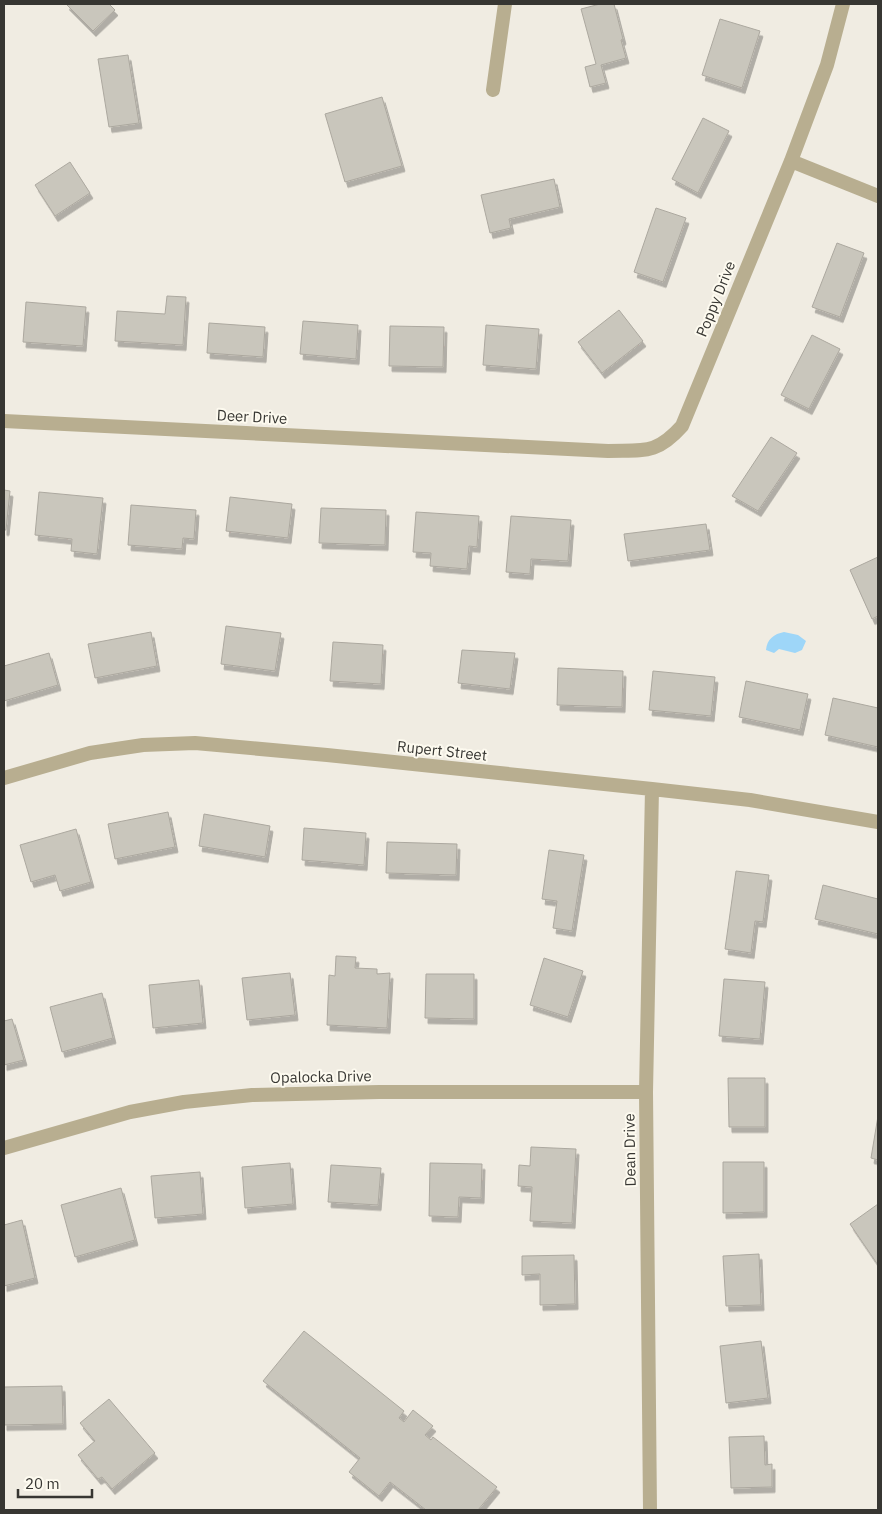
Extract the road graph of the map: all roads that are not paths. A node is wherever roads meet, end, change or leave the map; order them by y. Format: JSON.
{"nodes":[{"id":1,"x":505,"y":4,"type":"edge"},
{"id":2,"x":843,"y":4,"type":"edge"},
{"id":3,"x":493,"y":90,"type":"dead end"},
{"id":4,"x":791,"y":161,"type":"junction"},
{"id":5,"x":878,"y":196,"type":"edge"},
{"id":6,"x":4,"y":420,"type":"edge"},
{"id":7,"x":499,"y":446,"type":"joint"},
{"id":8,"x":4,"y":778,"type":"edge"},
{"id":9,"x":652,"y":789,"type":"junction"},
{"id":10,"x":878,"y":822,"type":"edge"},
{"id":11,"x":646,"y":1092,"type":"junction"},
{"id":12,"x":4,"y":1148,"type":"edge"},
{"id":13,"x":650,"y":1510,"type":"edge"}],
"edges":[{"from":1,"to":3,"type":"street"},
{"from":2,"to":4,"type":"street","name":"Poppy Drive"},
{"from":4,"to":5,"type":"street"},
{"from":4,"to":7,"type":"street","name":"Poppy Drive"},
{"from":6,"to":7,"type":"street","name":"Deer Drive"},
{"from":8,"to":9,"type":"street","name":"Rupert Street"},
{"from":9,"to":10,"type":"street","name":"Rupert Street"},
{"from":9,"to":11,"type":"street","name":"Dean Drive"},
{"from":11,"to":12,"type":"street","name":"Opalocka Drive"},
{"from":11,"to":13,"type":"street","name":"Dean Drive"}]}
